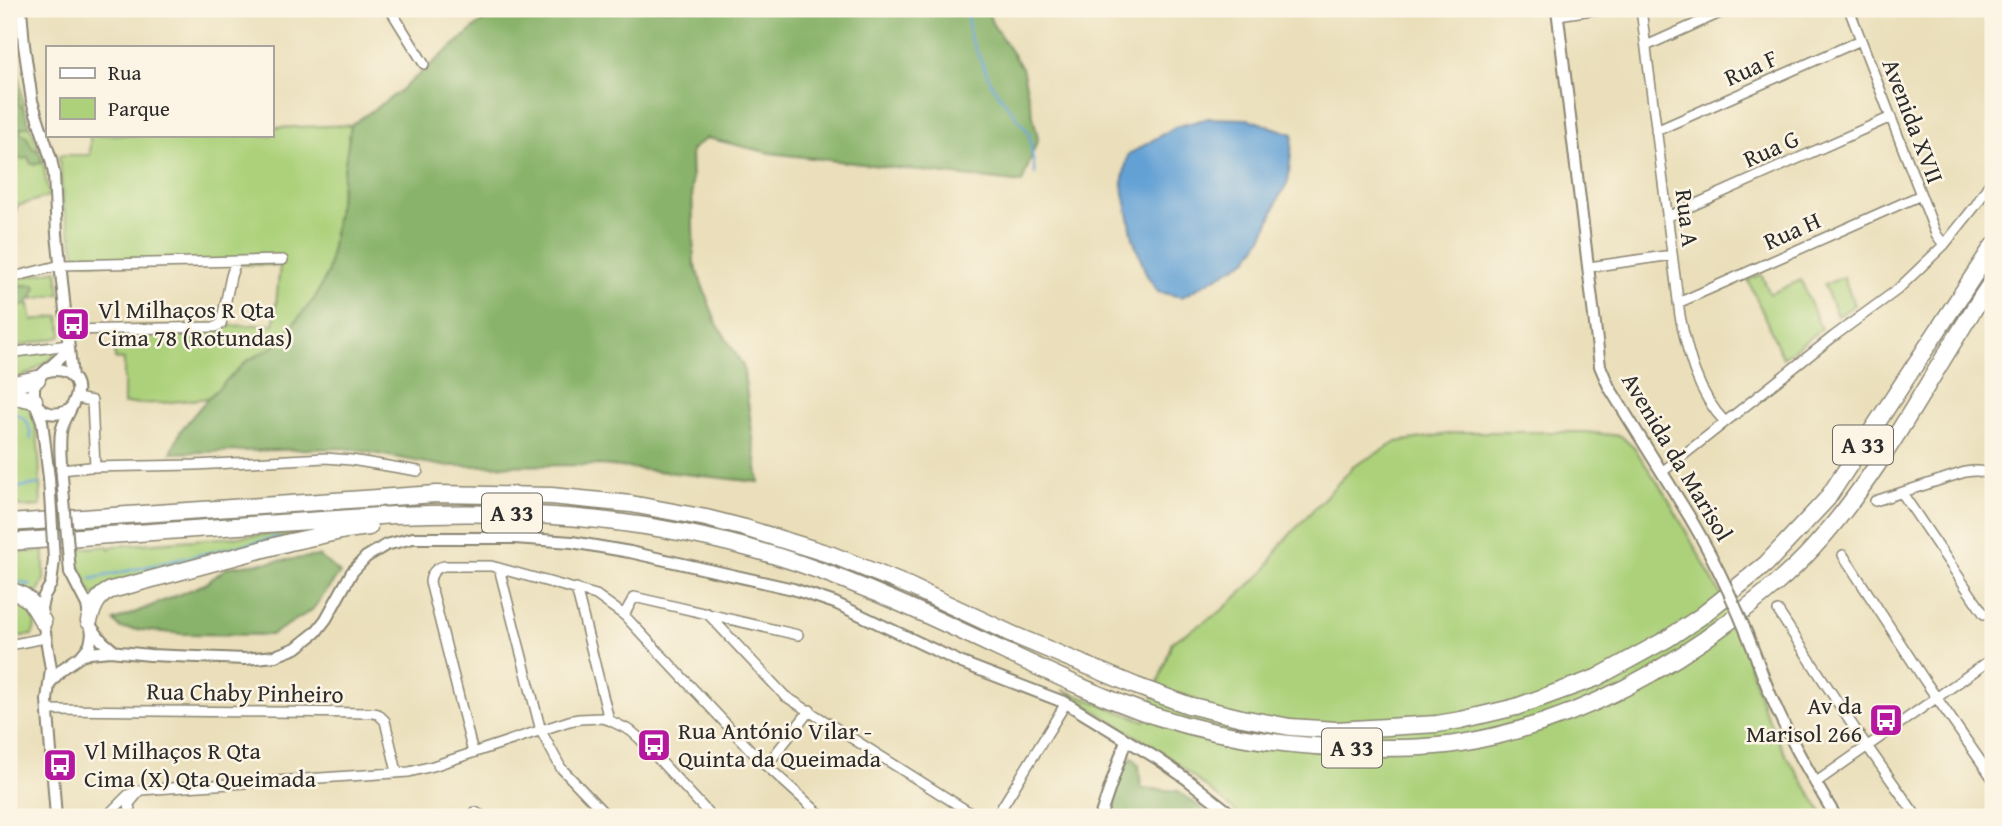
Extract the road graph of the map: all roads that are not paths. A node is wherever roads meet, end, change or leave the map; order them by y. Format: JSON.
{"nodes":[{"id":1,"x":22,"y":9,"type":"edge"},
{"id":2,"x":390,"y":9,"type":"edge"},
{"id":3,"x":1599,"y":9,"type":"edge"},
{"id":4,"x":1641,"y":9,"type":"edge"},
{"id":5,"x":1729,"y":9,"type":"edge"},
{"id":6,"x":1849,"y":9,"type":"edge"},
{"id":7,"x":1557,"y":12,"type":"edge"},
{"id":8,"x":1861,"y":40,"type":"junction"},
{"id":9,"x":1646,"y":46,"type":"junction"},
{"id":10,"x":424,"y":64,"type":"dead end"},
{"id":11,"x":1891,"y":117,"type":"junction"},
{"id":12,"x":1656,"y":131,"type":"junction"},
{"id":13,"x":1993,"y":178,"type":"edge"},
{"id":14,"x":1922,"y":194,"type":"junction"},
{"id":15,"x":1667,"y":217,"type":"junction"},
{"id":16,"x":1944,"y":245,"type":"junction"},
{"id":17,"x":1993,"y":246,"type":"edge"},
{"id":18,"x":1672,"y":255,"type":"junction"},
{"id":19,"x":282,"y":260,"type":"dead end"},
{"id":20,"x":236,"y":261,"type":"junction"},
{"id":21,"x":61,"y":265,"type":"junction"},
{"id":22,"x":1589,"y":267,"type":"junction"},
{"id":23,"x":9,"y":278,"type":"edge"},
{"id":24,"x":1993,"y":280,"type":"edge"},
{"id":25,"x":1678,"y":303,"type":"junction"},
{"id":26,"x":68,"y":330,"type":"junction"},
{"id":27,"x":68,"y":345,"type":"junction"},
{"id":28,"x":9,"y":354,"type":"edge"},
{"id":29,"x":41,"y":375,"type":"junction"},
{"id":30,"x":72,"y":377,"type":"junction"},
{"id":31,"x":9,"y":385,"type":"edge"},
{"id":32,"x":9,"y":394,"type":"edge"},
{"id":33,"x":77,"y":398,"type":"junction"},
{"id":34,"x":36,"y":403,"type":"junction"},
{"id":35,"x":69,"y":410,"type":"junction"},
{"id":36,"x":1725,"y":422,"type":"junction"},
{"id":37,"x":95,"y":467,"type":"junction"},
{"id":38,"x":418,"y":471,"type":"dead end"},
{"id":39,"x":1662,"y":471,"type":"junction"},
{"id":40,"x":62,"y":473,"type":"junction"},
{"id":41,"x":1993,"y":478,"type":"edge"},
{"id":42,"x":1902,"y":493,"type":"junction"},
{"id":43,"x":334,"y":500,"type":"junction"},
{"id":44,"x":1875,"y":501,"type":"dead end"},
{"id":45,"x":9,"y":517,"type":"edge"},
{"id":46,"x":9,"y":523,"type":"edge"},
{"id":47,"x":9,"y":542,"type":"edge"},
{"id":48,"x":761,"y":552,"type":"junction"},
{"id":49,"x":1843,"y":555,"type":"dead end"},
{"id":50,"x":499,"y":568,"type":"junction"},
{"id":51,"x":576,"y":588,"type":"junction"},
{"id":52,"x":78,"y":589,"type":"junction"},
{"id":53,"x":9,"y":591,"type":"edge"},
{"id":54,"x":44,"y":596,"type":"junction"},
{"id":55,"x":1778,"y":611,"type":"dead end"},
{"id":56,"x":707,"y":613,"type":"junction"},
{"id":57,"x":1984,"y":614,"type":"dead end"},
{"id":58,"x":624,"y":615,"type":"junction"},
{"id":59,"x":90,"y":623,"type":"junction"},
{"id":60,"x":45,"y":635,"type":"junction"},
{"id":61,"x":798,"y":635,"type":"dead end"},
{"id":62,"x":9,"y":645,"type":"edge"},
{"id":63,"x":114,"y":651,"type":"junction"},
{"id":64,"x":78,"y":658,"type":"junction"},
{"id":65,"x":1993,"y":658,"type":"edge"},
{"id":66,"x":50,"y":683,"type":"junction"},
{"id":67,"x":1937,"y":698,"type":"junction"},
{"id":68,"x":1066,"y":704,"type":"junction"},
{"id":69,"x":48,"y":710,"type":"junction"},
{"id":70,"x":810,"y":710,"type":"junction"},
{"id":71,"x":609,"y":720,"type":"junction"},
{"id":72,"x":541,"y":731,"type":"junction"},
{"id":73,"x":1126,"y":740,"type":"junction"},
{"id":74,"x":1868,"y":746,"type":"junction"},
{"id":75,"x":473,"y":752,"type":"junction"},
{"id":76,"x":766,"y":766,"type":"junction"},
{"id":77,"x":397,"y":772,"type":"junction"},
{"id":78,"x":1993,"y":779,"type":"edge"},
{"id":79,"x":1815,"y":783,"type":"junction"},
{"id":80,"x":145,"y":789,"type":"junction"},
{"id":81,"x":56,"y":817,"type":"edge"},
{"id":82,"x":106,"y":817,"type":"edge"},
{"id":83,"x":131,"y":817,"type":"edge"},
{"id":84,"x":608,"y":817,"type":"edge"},
{"id":85,"x":712,"y":817,"type":"edge"},
{"id":86,"x":823,"y":817,"type":"edge"},
{"id":87,"x":976,"y":817,"type":"edge"},
{"id":88,"x":996,"y":817,"type":"edge"},
{"id":89,"x":1100,"y":817,"type":"edge"},
{"id":90,"x":1235,"y":817,"type":"edge"},
{"id":91,"x":1836,"y":817,"type":"edge"},
{"id":92,"x":1917,"y":817,"type":"edge"}],
"edges":[{"from":1,"to":21,"type":"street"},
{"from":2,"to":10,"type":"street"},
{"from":3,"to":7,"type":"street"},
{"from":4,"to":9,"type":"street","name":"Rua A"},
{"from":5,"to":9,"type":"street"},
{"from":6,"to":8,"type":"street","name":"Avenida XVII"},
{"from":7,"to":22,"type":"street","name":"Avenida da Marisol"},
{"from":8,"to":11,"type":"street","name":"Avenida XVII"},
{"from":8,"to":12,"type":"street","name":"Rua F"},
{"from":9,"to":12,"type":"street","name":"Rua A"},
{"from":11,"to":14,"type":"street","name":"Avenida XVII"},
{"from":11,"to":15,"type":"street","name":"Rua G"},
{"from":12,"to":15,"type":"street","name":"Rua A"},
{"from":13,"to":16,"type":"street"},
{"from":14,"to":16,"type":"street","name":"Avenida XVII"},
{"from":14,"to":25,"type":"street","name":"Rua H"},
{"from":15,"to":18,"type":"street","name":"Rua A"},
{"from":16,"to":36,"type":"street"},
{"from":17,"to":43,"type":"highway","number":"A 33"},
{"from":18,"to":22,"type":"street"},
{"from":18,"to":25,"type":"street","name":"Rua A"},
{"from":19,"to":20,"type":"street"},
{"from":20,"to":21,"type":"street"},
{"from":20,"to":26,"type":"street"},
{"from":21,"to":23,"type":"street"},
{"from":21,"to":26,"type":"street"},
{"from":22,"to":39,"type":"street","name":"Avenida da Marisol"},
{"from":24,"to":48,"type":"highway","number":"A 33"},
{"from":25,"to":36,"type":"street","name":"Rua A"},
{"from":26,"to":27,"type":"street"},
{"from":27,"to":28,"type":"street"},
{"from":27,"to":29,"type":"street"},
{"from":27,"to":30,"type":"street"},
{"from":29,"to":30,"type":"street"},
{"from":29,"to":31,"type":"highway"},
{"from":29,"to":34,"type":"street"},
{"from":30,"to":33,"type":"street"},
{"from":32,"to":34,"type":"highway"},
{"from":33,"to":35,"type":"street"},
{"from":33,"to":37,"type":"street"},
{"from":34,"to":35,"type":"street"},
{"from":34,"to":54,"type":"street","bridge":true},
{"from":35,"to":40,"type":"street"},
{"from":36,"to":39,"type":"street"},
{"from":37,"to":38,"type":"street"},
{"from":37,"to":40,"type":"street"},
{"from":39,"to":79,"type":"street","name":"Avenida da Marisol","bridge":true},
{"from":40,"to":52,"type":"street","bridge":true},
{"from":41,"to":42,"type":"street"},
{"from":42,"to":44,"type":"street"},
{"from":42,"to":57,"type":"street"},
{"from":43,"to":45,"type":"highway"},
{"from":43,"to":46,"type":"highway","number":"A 33"},
{"from":47,"to":48,"type":"highway","number":"A 33"},
{"from":48,"to":59,"type":"highway"},
{"from":49,"to":67,"type":"street"},
{"from":50,"to":51,"type":"street"},
{"from":50,"to":72,"type":"street"},
{"from":50,"to":75,"type":"street"},
{"from":51,"to":58,"type":"street"},
{"from":51,"to":71,"type":"street"},
{"from":52,"to":54,"type":"street"},
{"from":52,"to":59,"type":"street"},
{"from":53,"to":60,"type":"highway"},
{"from":54,"to":60,"type":"street"},
{"from":55,"to":74,"type":"street"},
{"from":56,"to":58,"type":"street"},
{"from":56,"to":61,"type":"street"},
{"from":56,"to":70,"type":"street"},
{"from":58,"to":76,"type":"street"},
{"from":59,"to":63,"type":"street"},
{"from":59,"to":64,"type":"street"},
{"from":60,"to":62,"type":"street"},
{"from":60,"to":64,"type":"street"},
{"from":60,"to":66,"type":"street"},
{"from":63,"to":64,"type":"street"},
{"from":63,"to":68,"type":"street"},
{"from":64,"to":66,"type":"street"},
{"from":65,"to":67,"type":"street"},
{"from":66,"to":69,"type":"street"},
{"from":67,"to":74,"type":"street"},
{"from":67,"to":78,"type":"street"},
{"from":68,"to":73,"type":"street"},
{"from":68,"to":88,"type":"street"},
{"from":69,"to":77,"type":"street","name":"Rua Chaby Pinheiro"},
{"from":69,"to":81,"type":"street"},
{"from":70,"to":76,"type":"street"},
{"from":70,"to":87,"type":"street"},
{"from":71,"to":72,"type":"street"},
{"from":71,"to":85,"type":"street"},
{"from":72,"to":75,"type":"street"},
{"from":72,"to":84,"type":"street"},
{"from":73,"to":89,"type":"street"},
{"from":73,"to":90,"type":"street"},
{"from":74,"to":79,"type":"street"},
{"from":74,"to":92,"type":"street"},
{"from":75,"to":77,"type":"street"},
{"from":76,"to":86,"type":"street"},
{"from":77,"to":80,"type":"street"},
{"from":79,"to":91,"type":"street","name":"Avenida da Marisol"},
{"from":80,"to":82,"type":"street"},
{"from":80,"to":83,"type":"street"}]}
